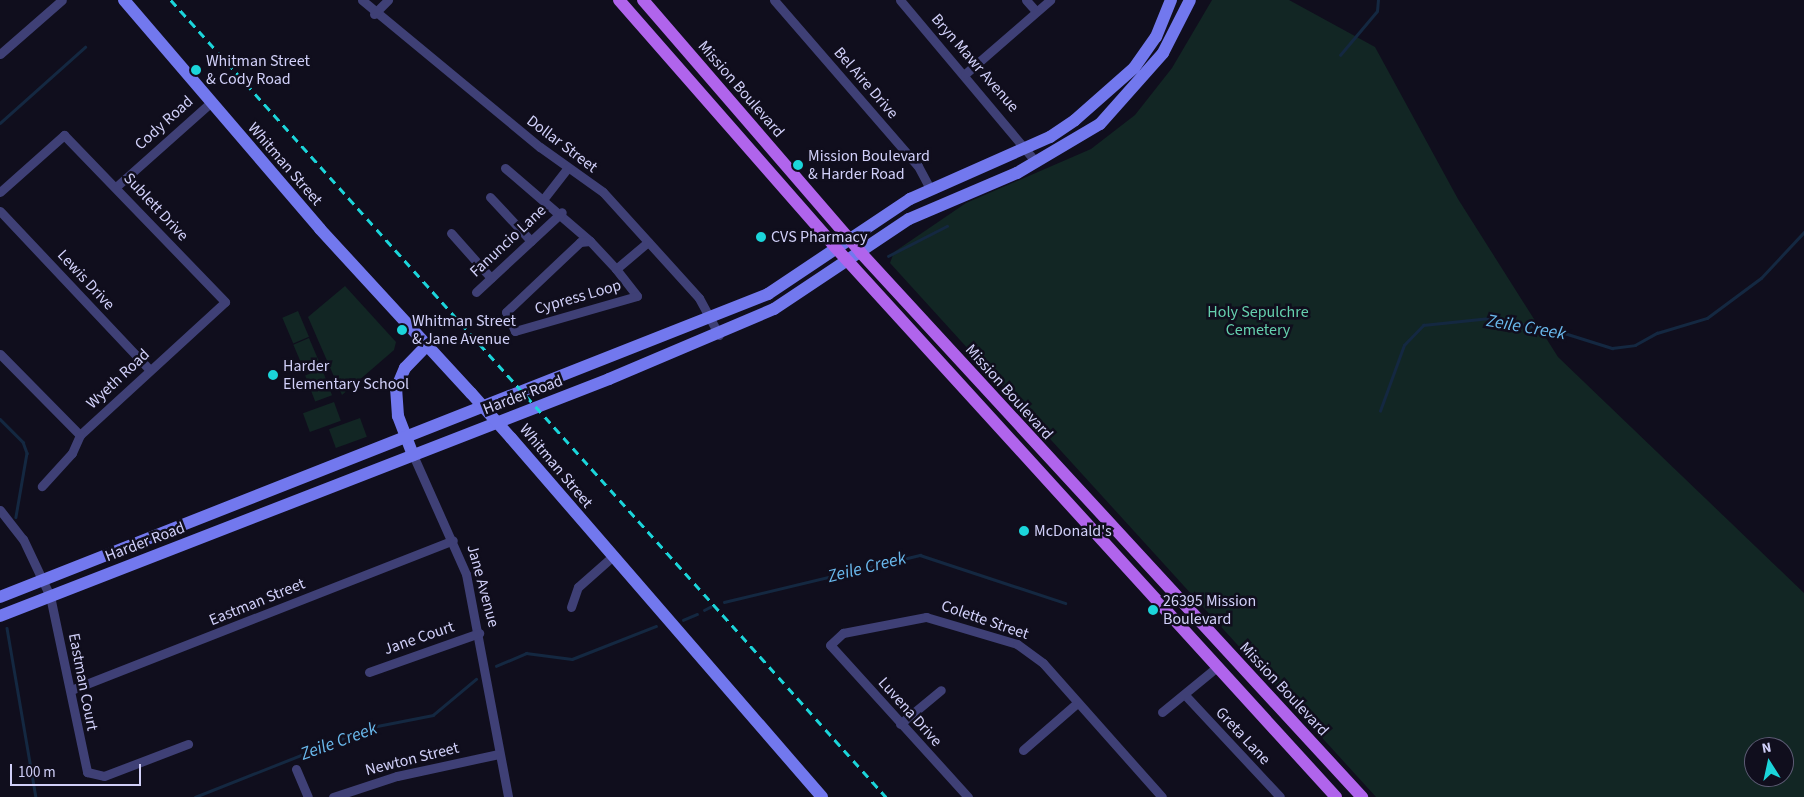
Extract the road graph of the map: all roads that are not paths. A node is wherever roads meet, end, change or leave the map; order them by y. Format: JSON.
{"nodes":[{"id":1,"x":62,"y":0,"type":"edge"},
{"id":2,"x":124,"y":0,"type":"edge"},
{"id":3,"x":362,"y":0,"type":"edge"},
{"id":4,"x":388,"y":0,"type":"edge"},
{"id":5,"x":619,"y":0,"type":"edge"},
{"id":6,"x":643,"y":0,"type":"edge"},
{"id":7,"x":774,"y":0,"type":"edge"},
{"id":8,"x":900,"y":0,"type":"edge"},
{"id":9,"x":1026,"y":0,"type":"edge"},
{"id":10,"x":1050,"y":0,"type":"edge"},
{"id":11,"x":1171,"y":0,"type":"edge"},
{"id":12,"x":1190,"y":0,"type":"edge"},
{"id":13,"x":1036,"y":12,"type":"junction"},
{"id":14,"x":374,"y":14,"type":"junction"},
{"id":15,"x":0,"y":54,"type":"edge"},
{"id":16,"x":965,"y":74,"type":"junction"},
{"id":17,"x":210,"y":103,"type":"junction"},
{"id":18,"x":1026,"y":147,"type":"junction"},
{"id":19,"x":1036,"y":162,"type":"junction"},
{"id":20,"x":505,"y":168,"type":"dead end"},
{"id":21,"x":568,"y":168,"type":"junction"},
{"id":22,"x":117,"y":186,"type":"junction"},
{"id":23,"x":931,"y":190,"type":"junction"},
{"id":24,"x":0,"y":192,"type":"edge"},
{"id":25,"x":490,"y":197,"type":"dead end"},
{"id":26,"x":544,"y":197,"type":"junction"},
{"id":27,"x":0,"y":211,"type":"edge"},
{"id":28,"x":562,"y":212,"type":"junction"},
{"id":29,"x":451,"y":233,"type":"dead end"},
{"id":30,"x":850,"y":239,"type":"junction"},
{"id":31,"x":531,"y":241,"type":"junction"},
{"id":32,"x":590,"y":241,"type":"junction"},
{"id":33,"x":648,"y":242,"type":"junction"},
{"id":34,"x":835,"y":247,"type":"junction"},
{"id":35,"x":860,"y":253,"type":"junction"},
{"id":36,"x":848,"y":262,"type":"junction"},
{"id":37,"x":616,"y":269,"type":"junction"},
{"id":38,"x":490,"y":278,"type":"junction"},
{"id":39,"x":476,"y":292,"type":"dead end"},
{"id":40,"x":225,"y":302,"type":"joint"},
{"id":41,"x":710,"y":319,"type":"junction"},
{"id":42,"x":719,"y":335,"type":"junction"},
{"id":43,"x":427,"y":346,"type":"junction"},
{"id":44,"x":0,"y":354,"type":"edge"},
{"id":45,"x":149,"y":369,"type":"junction"},
{"id":46,"x":80,"y":435,"type":"junction"},
{"id":47,"x":405,"y":436,"type":"junction"},
{"id":48,"x":413,"y":455,"type":"junction"},
{"id":49,"x":1038,"y":469,"type":"junction"},
{"id":50,"x":42,"y":486,"type":"dead end"},
{"id":51,"x":1088,"y":502,"type":"junction"},
{"id":52,"x":0,"y":510,"type":"edge"},
{"id":53,"x":454,"y":540,"type":"junction"},
{"id":54,"x":612,"y":557,"type":"junction"},
{"id":55,"x":43,"y":580,"type":"junction"},
{"id":56,"x":50,"y":596,"type":"junction"},
{"id":57,"x":0,"y":598,"type":"edge"},
{"id":58,"x":571,"y":606,"type":"dead end"},
{"id":59,"x":0,"y":616,"type":"edge"},
{"id":60,"x":480,"y":633,"type":"junction"},
{"id":61,"x":830,"y":645,"type":"joint"},
{"id":62,"x":1217,"y":667,"type":"junction"},
{"id":63,"x":369,"y":672,"type":"dead end"},
{"id":64,"x":71,"y":690,"type":"junction"},
{"id":65,"x":941,"y":690,"type":"dead end"},
{"id":66,"x":1185,"y":695,"type":"junction"},
{"id":67,"x":1077,"y":702,"type":"junction"},
{"id":68,"x":1162,"y":712,"type":"dead end"},
{"id":69,"x":900,"y":724,"type":"junction"},
{"id":70,"x":188,"y":744,"type":"dead end"},
{"id":71,"x":1023,"y":750,"type":"dead end"},
{"id":72,"x":499,"y":754,"type":"junction"},
{"id":73,"x":296,"y":768,"type":"dead end"},
{"id":74,"x":308,"y":797,"type":"edge"},
{"id":75,"x":333,"y":797,"type":"edge"},
{"id":76,"x":508,"y":797,"type":"edge"},
{"id":77,"x":822,"y":797,"type":"edge"},
{"id":78,"x":968,"y":797,"type":"edge"},
{"id":79,"x":1162,"y":797,"type":"edge"},
{"id":80,"x":1280,"y":797,"type":"edge"},
{"id":81,"x":1336,"y":797,"type":"edge"},
{"id":82,"x":1362,"y":797,"type":"edge"}],
"edges":[{"from":1,"to":15,"type":"street"},
{"from":2,"to":17,"type":"street","name":"Whitman Street"},
{"from":3,"to":14,"type":"street","name":"Dollar Street"},
{"from":4,"to":14,"type":"street"},
{"from":5,"to":34,"type":"main road","name":"Mission Boulevard"},
{"from":6,"to":30,"type":"main road","name":"Mission Boulevard"},
{"from":7,"to":23,"type":"street","name":"Bel Aire Drive"},
{"from":8,"to":16,"type":"street","name":"Bryn Mawr Avenue"},
{"from":9,"to":13,"type":"street"},
{"from":10,"to":13,"type":"street"},
{"from":11,"to":18,"type":"street","name":"Harder Road"},
{"from":12,"to":19,"type":"street","name":"Harder Road"},
{"from":13,"to":16,"type":"street"},
{"from":14,"to":21,"type":"street","name":"Dollar Street"},
{"from":16,"to":18,"type":"street","name":"Bryn Mawr Avenue"},
{"from":17,"to":22,"type":"street","name":"Cody Road"},
{"from":17,"to":43,"type":"street","name":"Whitman Street"},
{"from":18,"to":19,"type":"street"},
{"from":18,"to":23,"type":"street","name":"Harder Road"},
{"from":19,"to":35,"type":"street","name":"Harder Road"},
{"from":20,"to":26,"type":"street"},
{"from":21,"to":26,"type":"street"},
{"from":21,"to":33,"type":"street","name":"Dollar Street"},
{"from":22,"to":24,"type":"street","name":"Sublett Drive"},
{"from":22,"to":40,"type":"street","name":"Sublett Drive"},
{"from":23,"to":30,"type":"street","name":"Harder Road"},
{"from":25,"to":31,"type":"street"},
{"from":26,"to":28,"type":"street"},
{"from":27,"to":45,"type":"street","name":"Lewis Drive"},
{"from":28,"to":31,"type":"street","name":"Fanuncio Lane"},
{"from":28,"to":32,"type":"street"},
{"from":29,"to":38,"type":"street"},
{"from":30,"to":34,"type":"street","name":"Harder Road"},
{"from":30,"to":35,"type":"main road","name":"Mission Boulevard"},
{"from":31,"to":38,"type":"street","name":"Fanuncio Lane"},
{"from":32,"to":37,"type":"street","name":"Cypress Loop"},
{"from":32,"to":37,"type":"street","name":"Cypress Loop"},
{"from":33,"to":37,"type":"street","name":"Cypress Loop"},
{"from":33,"to":41,"type":"street","name":"Dollar Street"},
{"from":34,"to":36,"type":"main road","name":"Mission Boulevard"},
{"from":34,"to":41,"type":"street","name":"Harder Road"},
{"from":35,"to":36,"type":"street","name":"Harder Road"},
{"from":35,"to":51,"type":"main road","name":"Mission Boulevard"},
{"from":36,"to":42,"type":"street","name":"Harder Road"},
{"from":36,"to":49,"type":"main road","name":"Mission Boulevard"},
{"from":38,"to":39,"type":"street","name":"Fanuncio Lane"},
{"from":40,"to":45,"type":"street","name":"Wyeth Road"},
{"from":41,"to":42,"type":"street","name":"Dollar Street"},
{"from":41,"to":47,"type":"street","name":"Harder Road"},
{"from":42,"to":48,"type":"street","name":"Harder Road"},
{"from":43,"to":47,"type":"street","name":"Jane Avenue"},
{"from":43,"to":54,"type":"street","name":"Whitman Street","bridge":true},
{"from":44,"to":46,"type":"street"},
{"from":45,"to":46,"type":"street","name":"Wyeth Road"},
{"from":46,"to":50,"type":"street","name":"Wyeth Road"},
{"from":47,"to":48,"type":"street","name":"Jane Avenue"},
{"from":47,"to":55,"type":"street","name":"Harder Road"},
{"from":48,"to":53,"type":"street","name":"Jane Avenue"},
{"from":48,"to":56,"type":"street","name":"Harder Road"},
{"from":49,"to":51,"type":"main road"},
{"from":49,"to":62,"type":"main road","name":"Mission Boulevard"},
{"from":51,"to":82,"type":"main road","name":"Mission Boulevard"},
{"from":52,"to":55,"type":"street","name":"Eastman Court"},
{"from":53,"to":60,"type":"street","name":"Jane Avenue"},
{"from":53,"to":64,"type":"street","name":"Eastman Street"},
{"from":54,"to":58,"type":"street"},
{"from":54,"to":77,"type":"street","name":"Whitman Street"},
{"from":55,"to":56,"type":"street","name":"Eastman Court"},
{"from":55,"to":57,"type":"street","name":"Harder Road"},
{"from":56,"to":59,"type":"street","name":"Harder Road"},
{"from":56,"to":64,"type":"street","name":"Eastman Court"},
{"from":60,"to":63,"type":"street","name":"Jane Court"},
{"from":60,"to":72,"type":"street","name":"Jane Avenue"},
{"from":61,"to":67,"type":"street","name":"Colette Street"},
{"from":61,"to":69,"type":"street","name":"Luvena Drive"},
{"from":62,"to":66,"type":"street"},
{"from":62,"to":81,"type":"main road","name":"Mission Boulevard"},
{"from":64,"to":70,"type":"street","name":"Eastman Court"},
{"from":65,"to":69,"type":"street"},
{"from":66,"to":68,"type":"street"},
{"from":66,"to":80,"type":"street","name":"Greta Lane"},
{"from":67,"to":71,"type":"street"},
{"from":67,"to":79,"type":"street","name":"Colette Street"},
{"from":69,"to":78,"type":"street","name":"Luvena Drive"},
{"from":72,"to":75,"type":"street","name":"Newton Street"},
{"from":72,"to":76,"type":"street","name":"Jane Avenue"},
{"from":73,"to":74,"type":"street"}]}
